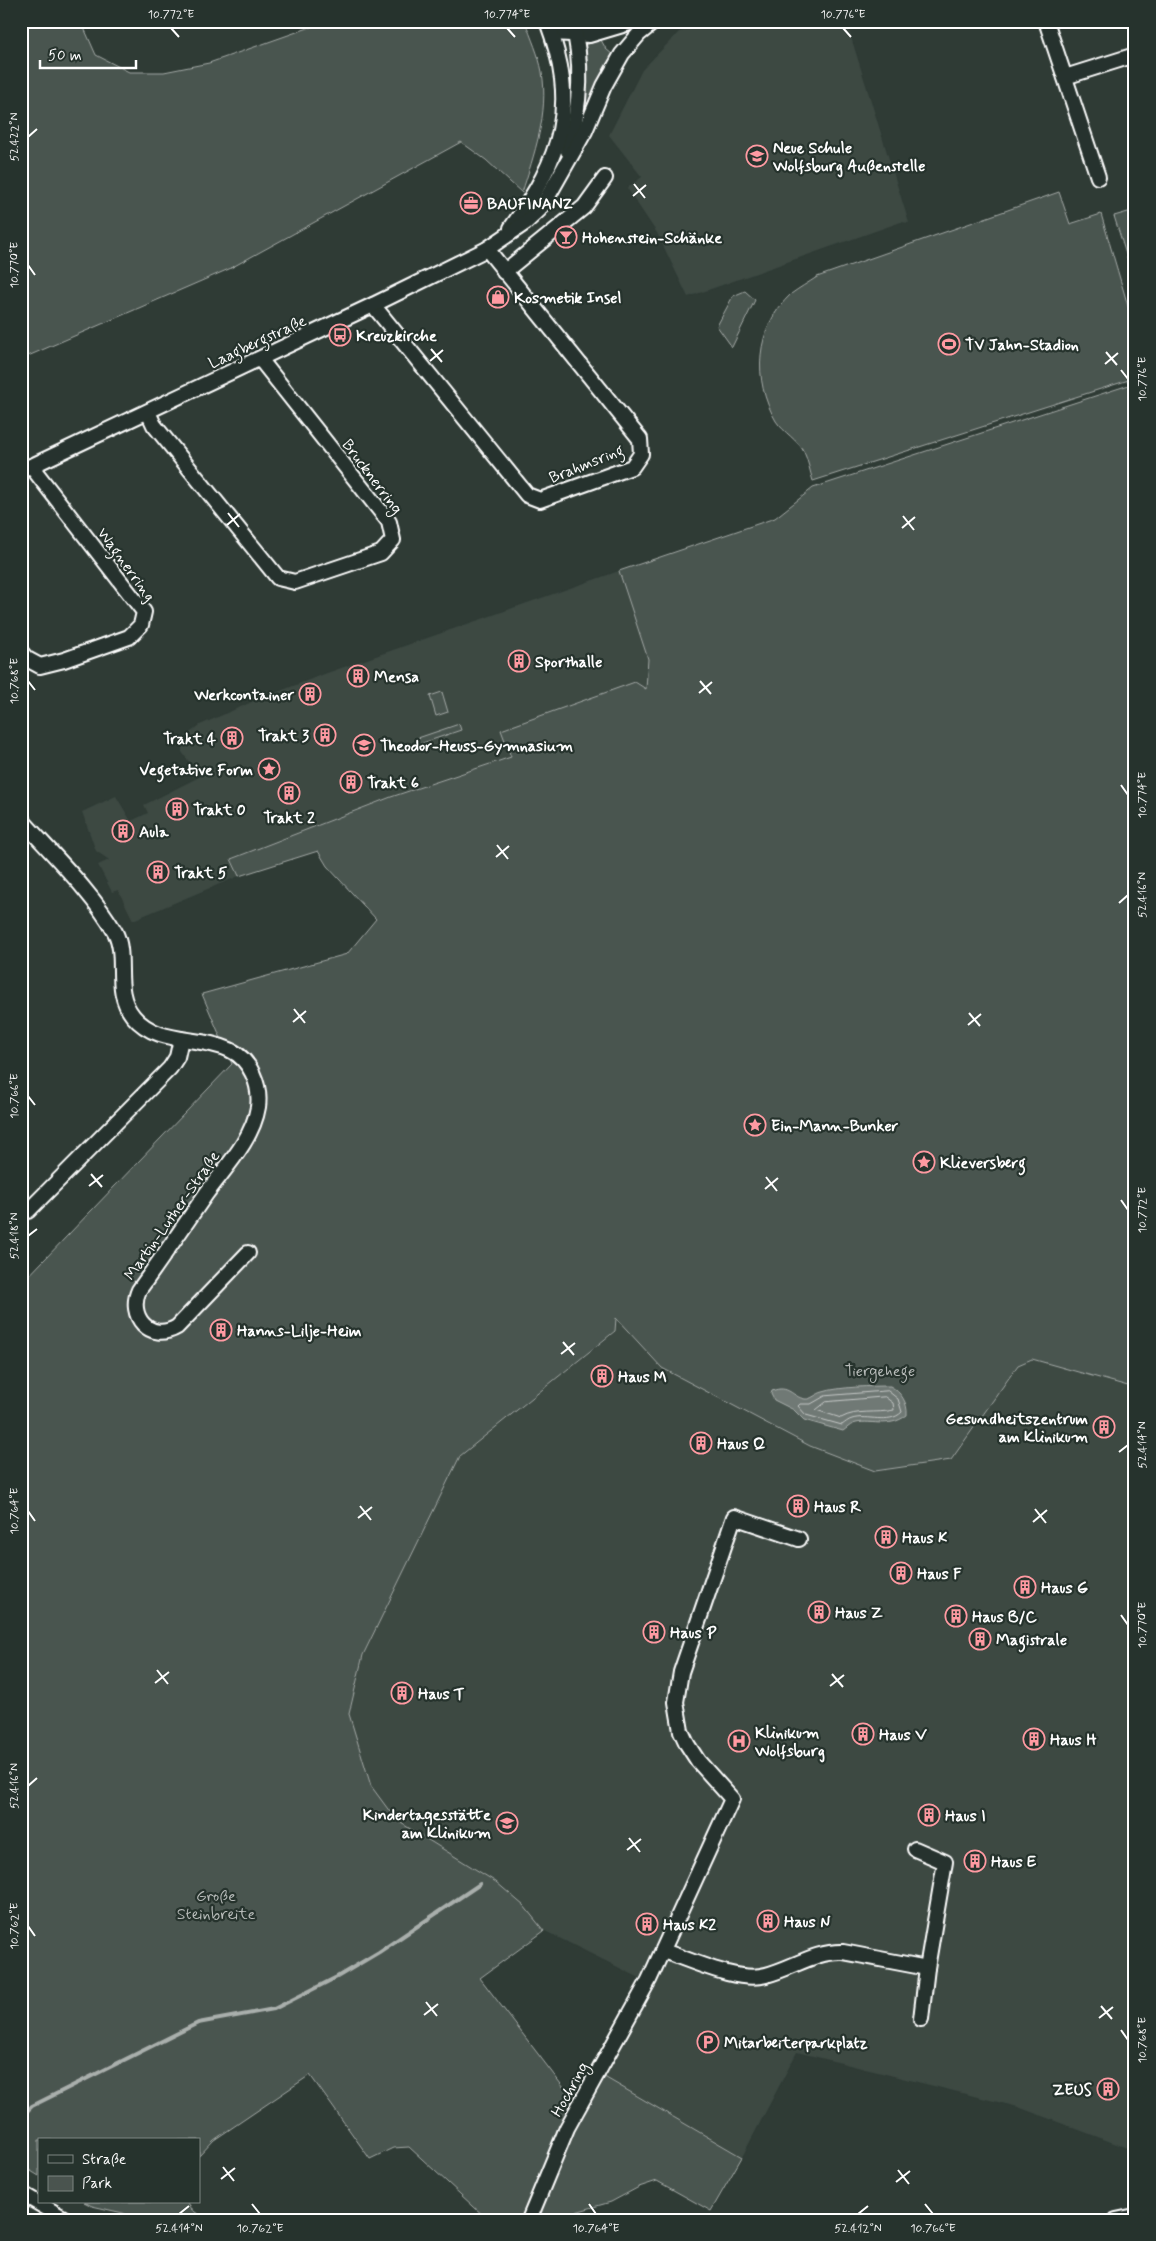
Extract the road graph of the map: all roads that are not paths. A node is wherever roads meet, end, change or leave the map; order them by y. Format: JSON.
{"nodes":[{"id":1,"x":567,"y":21,"type":"edge"},
{"id":2,"x":572,"y":21,"type":"edge"},
{"id":3,"x":636,"y":21,"type":"edge"},
{"id":4,"x":655,"y":21,"type":"edge"},
{"id":5,"x":1046,"y":21,"type":"edge"},
{"id":6,"x":550,"y":27,"type":"edge"},
{"id":7,"x":576,"y":35,"type":"junction"},
{"id":8,"x":1135,"y":55,"type":"edge"},
{"id":9,"x":1065,"y":77,"type":"junction"},
{"id":10,"x":562,"y":171,"type":"junction"},
{"id":11,"x":1098,"y":177,"type":"dead end"},
{"id":12,"x":605,"y":178,"type":"dead end"},
{"id":13,"x":505,"y":236,"type":"junction"},
{"id":14,"x":487,"y":249,"type":"junction"},
{"id":15,"x":504,"y":272,"type":"junction"},
{"id":16,"x":373,"y":305,"type":"junction"},
{"id":17,"x":260,"y":359,"type":"junction"},
{"id":18,"x":148,"y":412,"type":"junction"},
{"id":19,"x":26,"y":468,"type":"edge"},
{"id":20,"x":21,"y":652,"type":"edge"},
{"id":21,"x":21,"y":819,"type":"edge"},
{"id":22,"x":181,"y":1039,"type":"junction"},
{"id":23,"x":28,"y":1211,"type":"dead end"},
{"id":24,"x":248,"y":1252,"type":"dead end"},
{"id":25,"x":799,"y":1539,"type":"dead end"},
{"id":26,"x":915,"y":1849,"type":"dead end"},
{"id":27,"x":663,"y":1951,"type":"junction"},
{"id":28,"x":927,"y":1968,"type":"junction"},
{"id":29,"x":921,"y":2019,"type":"dead end"},
{"id":30,"x":21,"y":2193,"type":"edge"},
{"id":31,"x":38,"y":2203,"type":"edge"},
{"id":32,"x":39,"y":2204,"type":"edge"},
{"id":33,"x":1135,"y":2216,"type":"edge"},
{"id":34,"x":66,"y":2220,"type":"edge"},
{"id":35,"x":529,"y":2220,"type":"edge"},
{"id":36,"x":1116,"y":2220,"type":"edge"}],
"edges":[{"from":1,"to":6,"type":"street"},
{"from":2,"to":7,"type":"street","name":"Laagbergstraße"},
{"from":3,"to":7,"type":"street"},
{"from":4,"to":10,"type":"street","name":"Laagbergstraße"},
{"from":5,"to":9,"type":"street"},
{"from":6,"to":7,"type":"street"},
{"from":6,"to":13,"type":"street","name":"Laagbergstraße"},
{"from":7,"to":10,"type":"street","name":"Laagbergstraße"},
{"from":8,"to":9,"type":"street"},
{"from":9,"to":11,"type":"street"},
{"from":10,"to":13,"type":"street","name":"Laagbergstraße"},
{"from":12,"to":15,"type":"street"},
{"from":13,"to":14,"type":"street","name":"Laagbergstraße"},
{"from":14,"to":15,"type":"street","name":"Brahmsring"},
{"from":14,"to":16,"type":"street","name":"Laagbergstraße"},
{"from":15,"to":16,"type":"street","name":"Brahmsring"},
{"from":16,"to":17,"type":"street","name":"Laagbergstraße"},
{"from":17,"to":18,"type":"street","name":"Laagbergstraße"},
{"from":17,"to":18,"type":"street","name":"Brucknerring"},
{"from":18,"to":19,"type":"street","name":"Laagbergstraße"},
{"from":19,"to":20,"type":"street","name":"Wagnerring"},
{"from":21,"to":22,"type":"street","name":"Martin-Luther-Straße"},
{"from":22,"to":23,"type":"street"},
{"from":22,"to":24,"type":"street","name":"Martin-Luther-Straße"},
{"from":25,"to":27,"type":"street","name":"Hochring"},
{"from":26,"to":28,"type":"street"},
{"from":27,"to":28,"type":"street"},
{"from":27,"to":35,"type":"street","name":"Hochring"},
{"from":28,"to":29,"type":"street"},
{"from":30,"to":31,"type":"street"},
{"from":32,"to":34,"type":"street"},
{"from":33,"to":36,"type":"street"}]}
